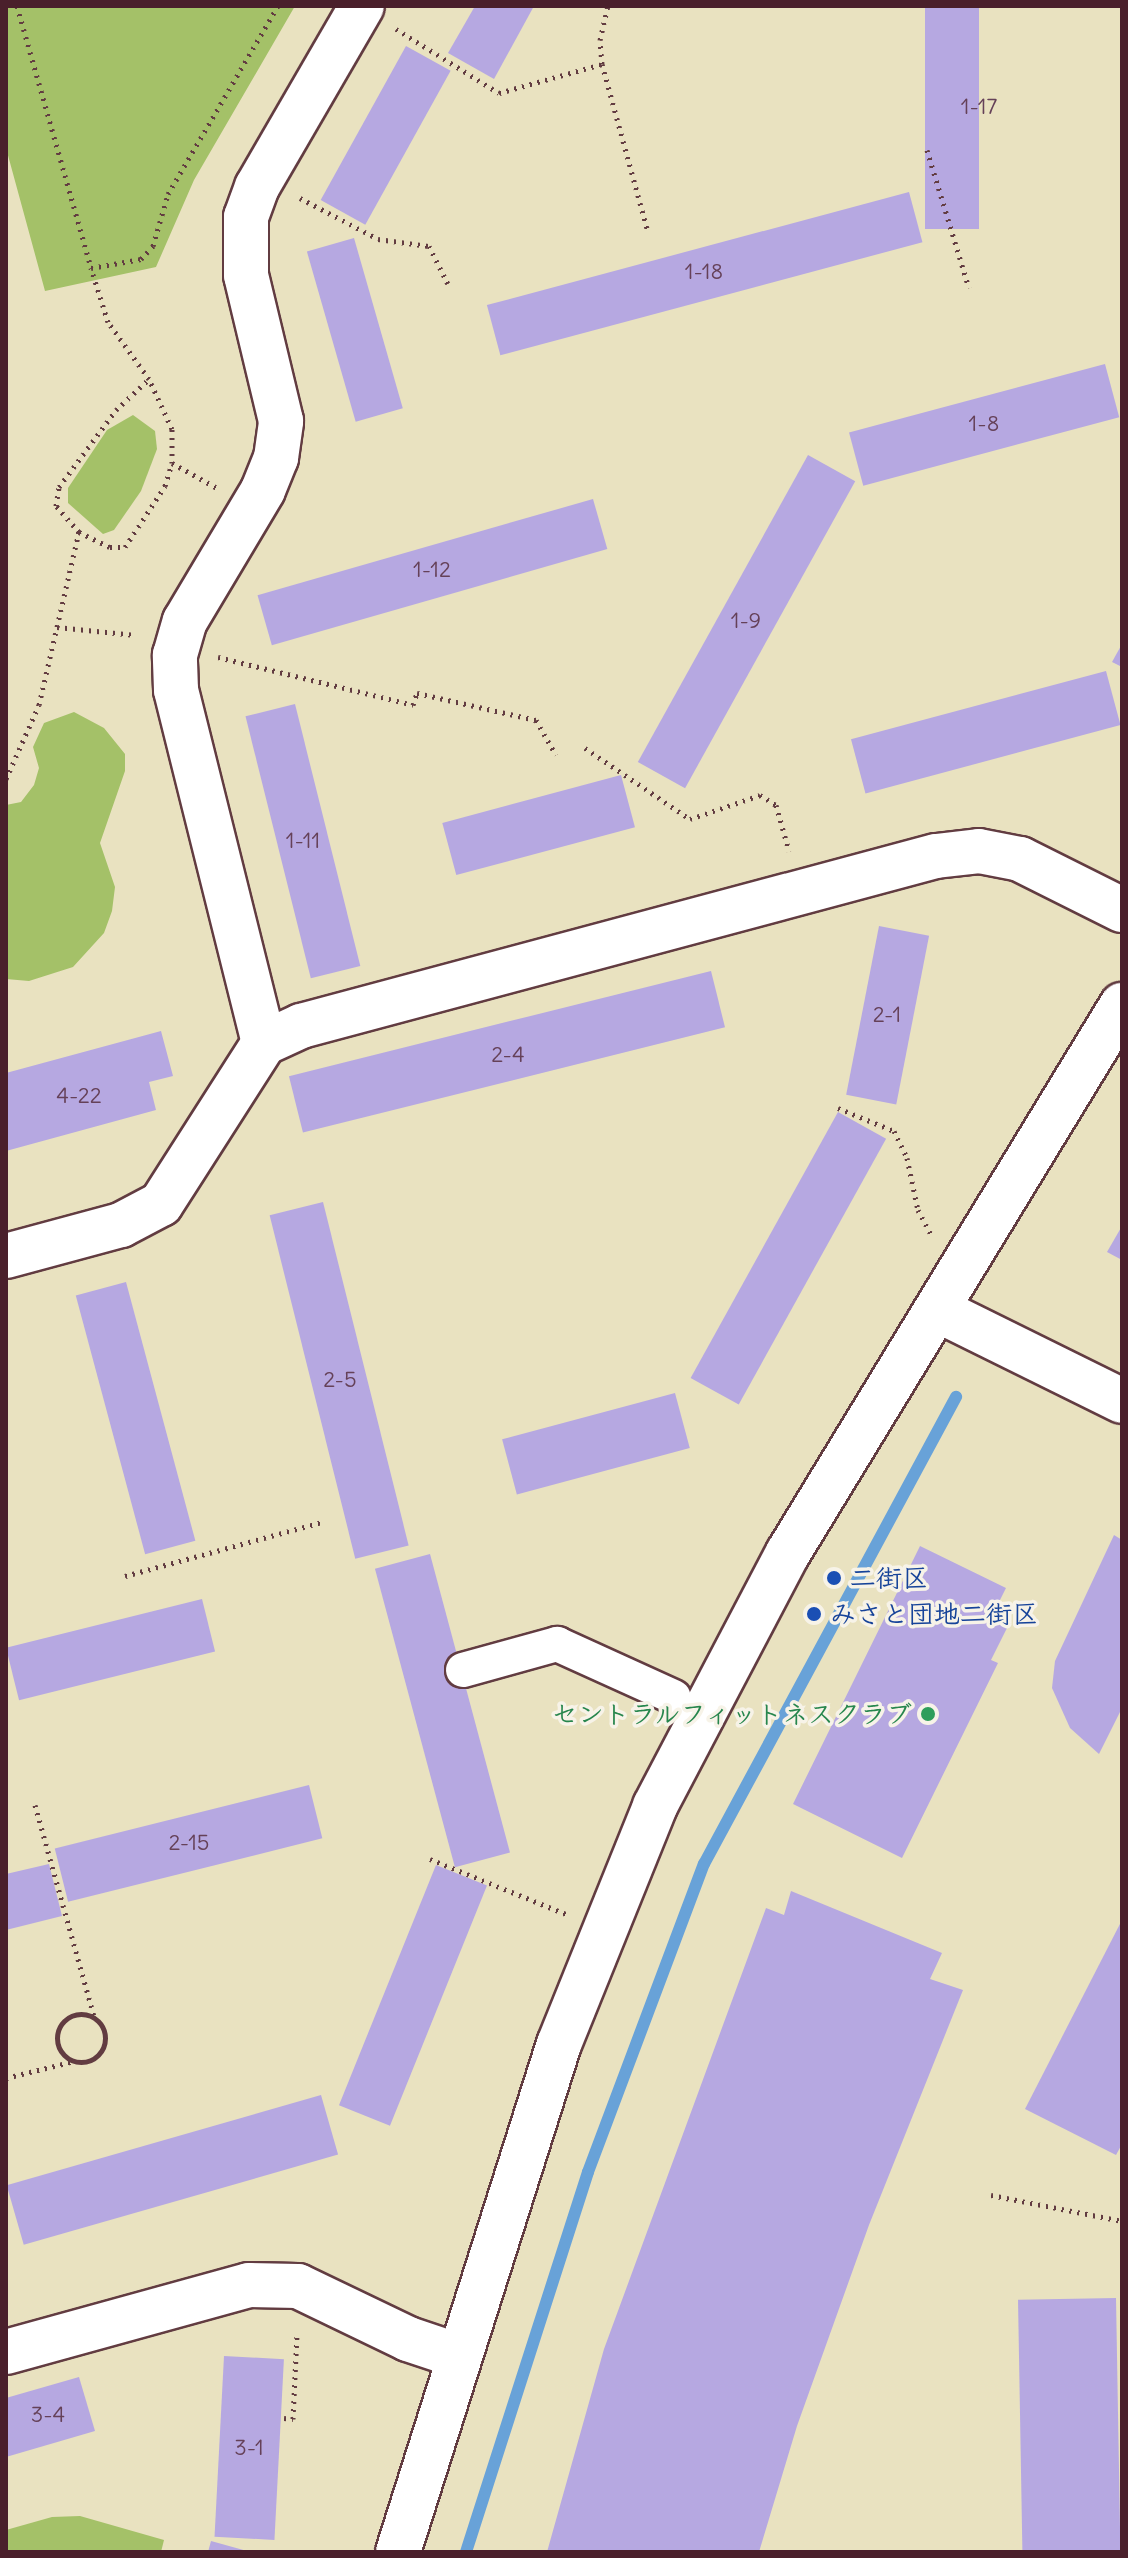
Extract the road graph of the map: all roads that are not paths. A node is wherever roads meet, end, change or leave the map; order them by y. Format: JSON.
{"nodes":[{"id":1,"x":362,"y":7,"type":"edge"},
{"id":2,"x":1122,"y":910,"type":"edge"},
{"id":3,"x":1122,"y":1005,"type":"edge"},
{"id":4,"x":264,"y":1043,"type":"junction"},
{"id":5,"x":6,"y":1256,"type":"edge"},
{"id":6,"x":938,"y":1310,"type":"junction"},
{"id":7,"x":1122,"y":1401,"type":"edge"},
{"id":8,"x":463,"y":1670,"type":"dead end"},
{"id":9,"x":674,"y":1697,"type":"dead end"},
{"id":10,"x":6,"y":2352,"type":"edge"},
{"id":11,"x":459,"y":2356,"type":"junction"},
{"id":12,"x":398,"y":2552,"type":"edge"}],
"edges":[{"from":1,"to":4,"type":"street"},
{"from":2,"to":4,"type":"street"},
{"from":3,"to":6,"type":"street"},
{"from":4,"to":5,"type":"street"},
{"from":6,"to":7,"type":"street"},
{"from":6,"to":11,"type":"street"},
{"from":8,"to":9,"type":"street"},
{"from":10,"to":11,"type":"street"},
{"from":11,"to":12,"type":"street"}]}
